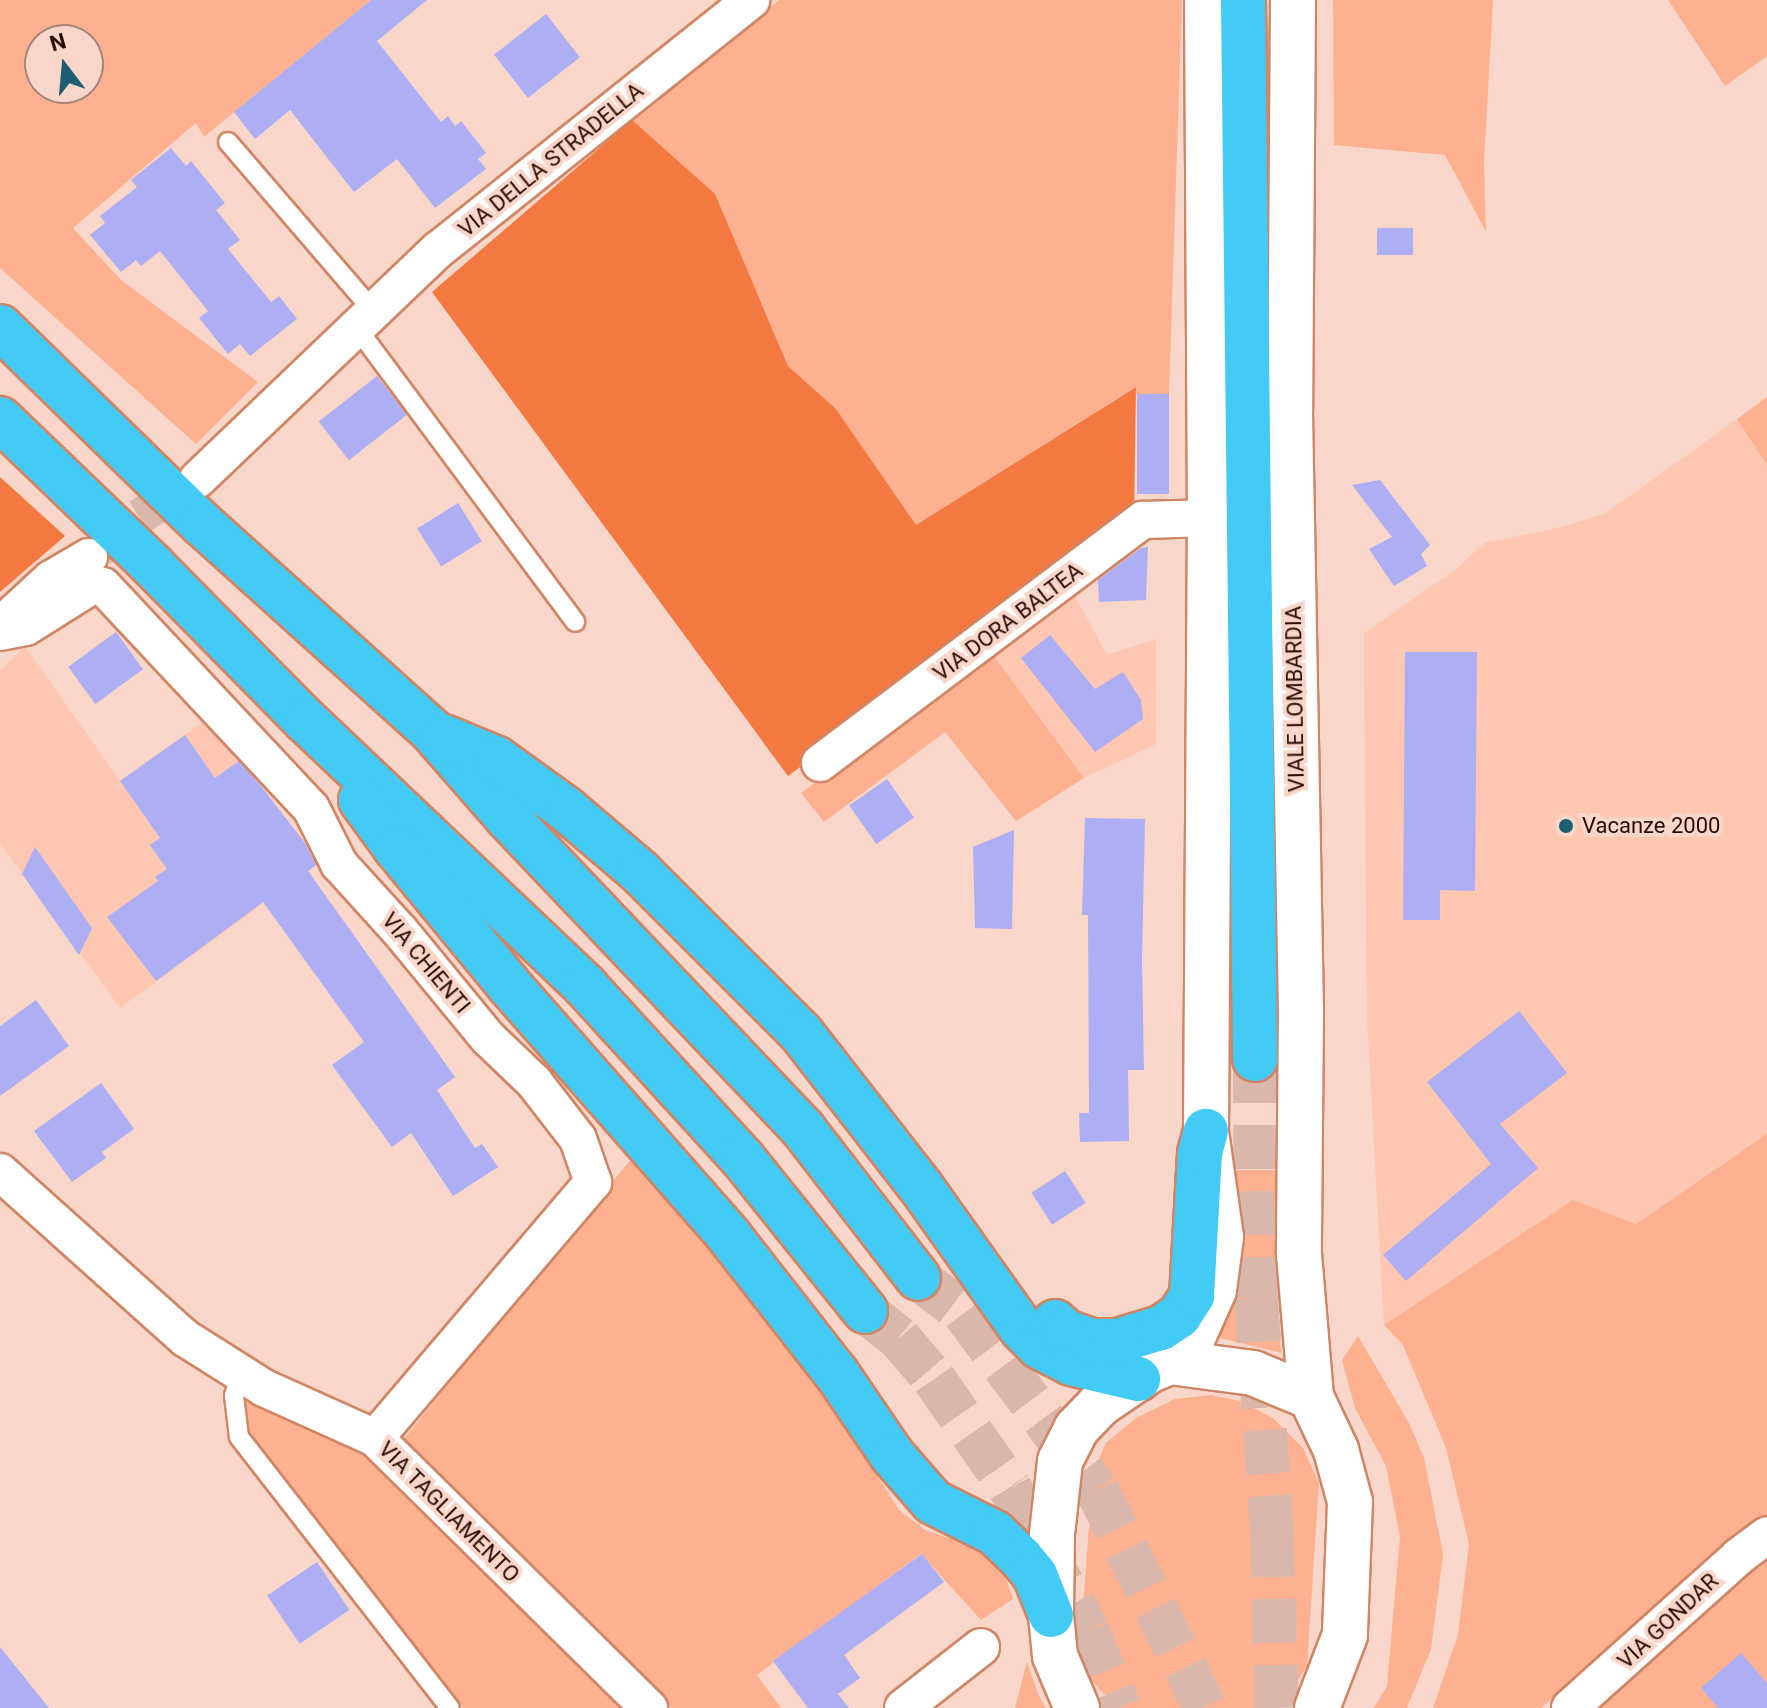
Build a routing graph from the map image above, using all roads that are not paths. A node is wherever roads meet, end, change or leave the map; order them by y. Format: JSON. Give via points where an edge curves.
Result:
{"nodes":[{"id":1,"x":751,"y":0,"type":"edge"},
{"id":2,"x":1207,"y":0,"type":"edge"},
{"id":3,"x":1243,"y":0,"type":"edge"},
{"id":4,"x":1293,"y":0,"type":"edge"},
{"id":5,"x":228,"y":142,"type":"dead end"},
{"id":6,"x":365,"y":320,"type":"junction"},
{"id":7,"x":0,"y":327,"type":"edge"},
{"id":8,"x":0,"y":419,"type":"edge"},
{"id":9,"x":198,"y":479,"type":"tunnel mouth"},
{"id":10,"x":1210,"y":518,"type":"junction"},
{"id":11,"x":89,"y":557,"type":"tunnel mouth"},
{"id":12,"x":575,"y":622,"type":"dead end"},
{"id":13,"x":0,"y":626,"type":"edge"},
{"id":14,"x":0,"y":632,"type":"edge"},
{"id":15,"x":305,"y":720,"type":"junction"},
{"id":16,"x":433,"y":732,"type":"junction"},
{"id":17,"x":820,"y":763,"type":"dead end"},
{"id":18,"x":801,"y":1033,"type":"junction"},
{"id":19,"x":1255,"y":1059,"type":"tunnel mouth"},
{"id":20,"x":1206,"y":1131,"type":"junction"},
{"id":21,"x":0,"y":1172,"type":"edge"},
{"id":22,"x":918,"y":1278,"type":"tunnel mouth"},
{"id":23,"x":865,"y":1311,"type":"tunnel mouth"},
{"id":24,"x":1154,"y":1370,"type":"junction"},
{"id":25,"x":241,"y":1374,"type":"junction"},
{"id":26,"x":1311,"y":1397,"type":"junction"},
{"id":27,"x":375,"y":1438,"type":"junction"},
{"id":28,"x":1767,"y":1535,"type":"edge"},
{"id":29,"x":1051,"y":1615,"type":"junction"},
{"id":30,"x":981,"y":1647,"type":"dead end"},
{"id":31,"x":450,"y":1708,"type":"edge"},
{"id":32,"x":649,"y":1708,"type":"edge"},
{"id":33,"x":903,"y":1708,"type":"edge"},
{"id":34,"x":1077,"y":1708,"type":"edge"},
{"id":35,"x":1317,"y":1708,"type":"edge"},
{"id":36,"x":1570,"y":1708,"type":"edge"}],
"edges":[{"from":1,"to":6,"type":"street","name":"VIA DELLA STRADELLA","via":[[438,250]]},
{"from":2,"to":10,"type":"main road"},
{"from":3,"to":19,"type":"highway"},
{"from":4,"to":26,"type":"main road","name":"VIALE LOMBARDIA","via":[[1290,412],[1301,1010],[1299,1254]]},
{"from":5,"to":6,"type":"lane"},
{"from":6,"to":9,"type":"street","name":"VIA DELLA STRADELLA"},
{"from":6,"to":12,"type":"lane"},
{"from":7,"to":16,"type":"highway","via":[[201,523]]},
{"from":8,"to":15,"type":"highway"},
{"from":10,"to":17,"type":"street","name":"VIA DORA BALTEA","via":[[1143,520]]},
{"from":10,"to":20,"type":"main road"},
{"from":11,"to":13,"type":"street","via":[[51,579]]},
{"from":14,"to":27,"type":"street","name":"VIA CHIENTI","via":[[26,627],[93,585],[103,586],[311,808],[339,864],[488,1038],[534,1082],[578,1139],[593,1182]]},
{"from":15,"to":23,"type":"highway","via":[[586,987],[743,1159]]},
{"from":15,"to":29,"type":"highway","via":[[396,848],[729,1236],[837,1374],[892,1455],[933,1502],[995,1533],[1020,1557],[1035,1575]]},
{"from":16,"to":18,"type":"highway","via":[[497,759],[566,809],[640,872]]},
{"from":16,"to":22,"type":"highway","via":[[803,1129]]},
{"from":18,"to":20,"type":"highway","via":[[923,1143],[1047,1315],[1066,1332],[1092,1341],[1117,1341],[1161,1328],[1179,1316],[1192,1296],[1200,1153]]},
{"from":18,"to":24,"type":"highway","via":[[1040,1347],[1071,1363]]},
{"from":20,"to":24,"type":"main road","via":[[1221,1237],[1214,1290],[1193,1337]]},
{"from":21,"to":25,"type":"street","name":"VIA TAGLIAMENTO","via":[[185,1338]]},
{"from":24,"to":26,"type":"main road","via":[[1253,1373]]},
{"from":24,"to":29,"type":"main road","via":[[1100,1404],[1076,1429],[1060,1461]]},
{"from":25,"to":27,"type":"street","name":"VIA TAGLIAMENTO"},
{"from":25,"to":31,"type":"lane","via":[[234,1396],[239,1437]]},
{"from":26,"to":35,"type":"main road","via":[[1336,1450],[1350,1502],[1345,1635]]},
{"from":27,"to":32,"type":"street","name":"VIA TAGLIAMENTO"},
{"from":28,"to":36,"type":"street","name":"VIA GONDAR"},
{"from":29,"to":34,"type":"main road","via":[[1055,1656]]},
{"from":30,"to":33,"type":"street"}]}
